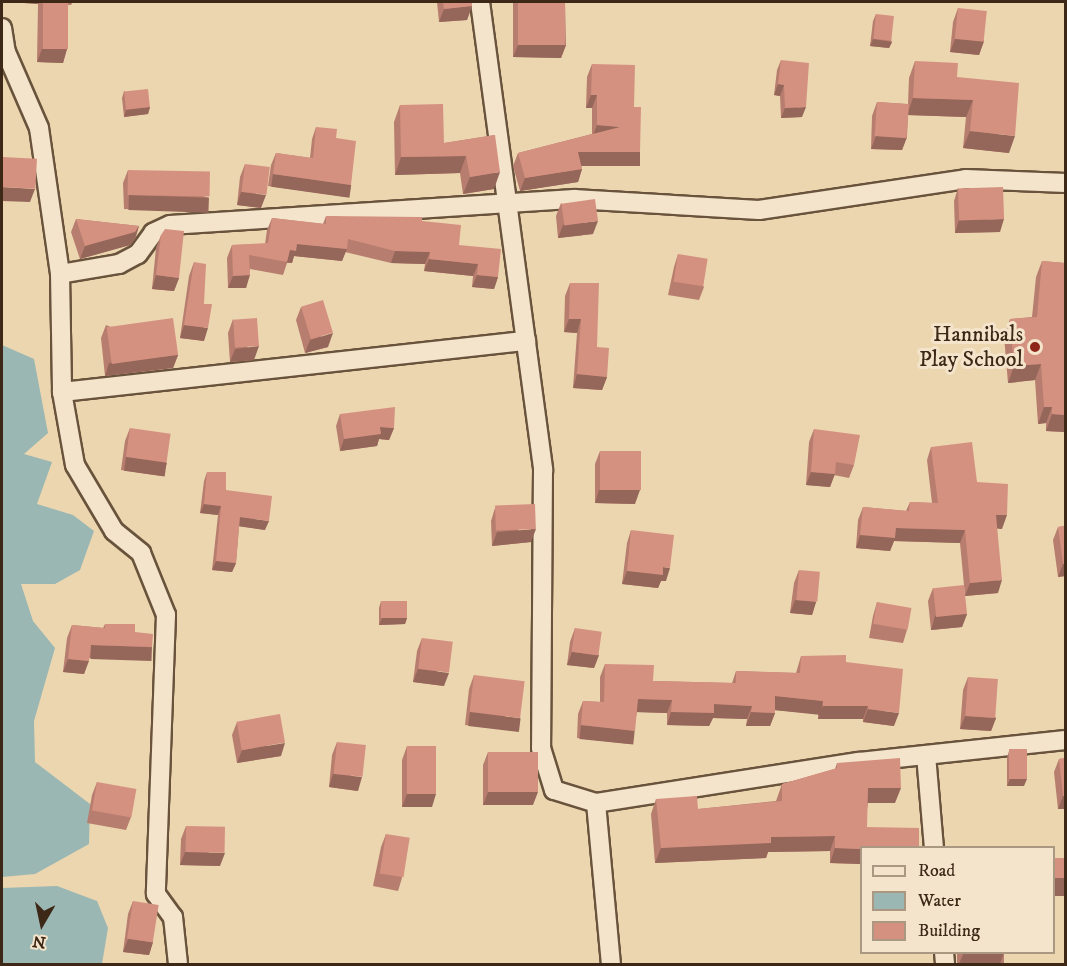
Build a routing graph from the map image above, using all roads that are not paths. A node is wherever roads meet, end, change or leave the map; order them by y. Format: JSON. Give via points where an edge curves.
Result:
{"nodes":[{"id":1,"x":480,"y":2,"type":"edge"},
{"id":2,"x":2,"y":28,"type":"edge"},
{"id":3,"x":1065,"y":183,"type":"edge"},
{"id":4,"x":508,"y":206,"type":"junction"},
{"id":5,"x":60,"y":274,"type":"junction"},
{"id":6,"x":526,"y":341,"type":"junction"},
{"id":7,"x":62,"y":392,"type":"junction"},
{"id":8,"x":1065,"y":740,"type":"edge"},
{"id":9,"x":926,"y":755,"type":"junction"},
{"id":10,"x":596,"y":803,"type":"junction"},
{"id":11,"x":934,"y":846,"type":"edge"},
{"id":12,"x":178,"y":964,"type":"edge"},
{"id":13,"x":611,"y":964,"type":"edge"}],
"edges":[{"from":1,"to":4,"type":"street"},
{"from":2,"to":5,"type":"street","via":[[6,52],[39,128]]},
{"from":3,"to":4,"type":"street","via":[[966,179],[759,210],[573,199]]},
{"from":4,"to":5,"type":"street","via":[[170,225],[153,233],[138,254],[118,264]]},
{"from":4,"to":6,"type":"street"},
{"from":5,"to":7,"type":"street"},
{"from":6,"to":7,"type":"street"},
{"from":6,"to":10,"type":"street","via":[[543,470],[541,748],[554,790]]},
{"from":7,"to":12,"type":"street","via":[[75,465],[114,531],[141,553],[166,615],[156,894],[173,917]]},
{"from":8,"to":9,"type":"street"},
{"from":9,"to":10,"type":"street"},
{"from":9,"to":11,"type":"street"},
{"from":10,"to":13,"type":"street"}]}
